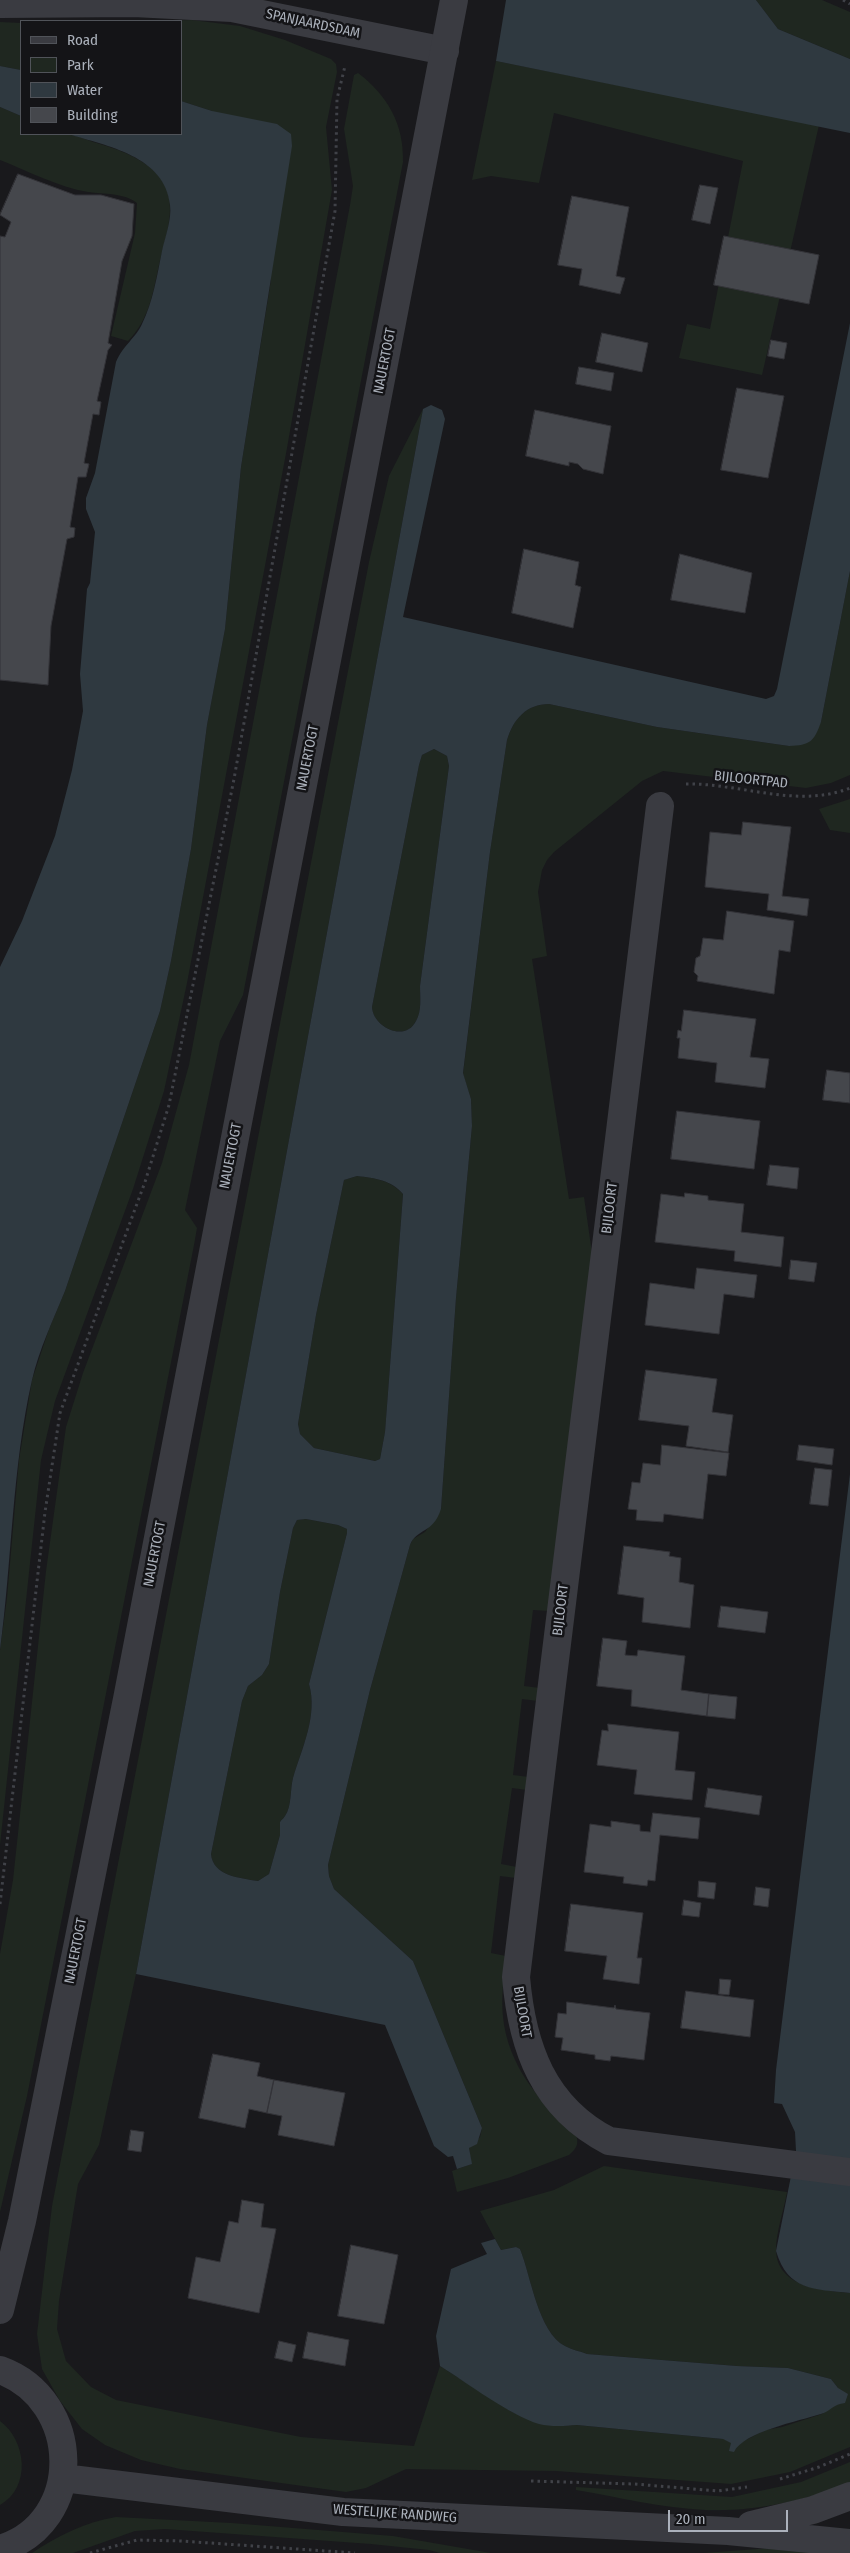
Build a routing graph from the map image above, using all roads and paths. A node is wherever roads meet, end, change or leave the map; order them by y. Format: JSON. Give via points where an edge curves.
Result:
{"nodes":[{"id":1,"x":454,"y":0,"type":"edge"},
{"id":2,"x":843,"y":0,"type":"edge"},
{"id":3,"x":0,"y":4,"type":"edge"},
{"id":4,"x":850,"y":4,"type":"edge"},
{"id":5,"x":445,"y":51,"type":"junction"},
{"id":6,"x":337,"y":99,"type":"dead end"},
{"id":7,"x":850,"y":788,"type":"edge"},
{"id":8,"x":660,"y":806,"type":"joint"},
{"id":9,"x":0,"y":1904,"type":"edge"},
{"id":10,"x":850,"y":2172,"type":"edge"},
{"id":11,"x":0,"y":2310,"type":"edge"},
{"id":12,"x":0,"y":2370,"type":"edge"},
{"id":13,"x":850,"y":2454,"type":"edge"},
{"id":14,"x":63,"y":2478,"type":"junction"},
{"id":15,"x":531,"y":2481,"type":"dead end"},
{"id":16,"x":776,"y":2481,"type":"dead end"},
{"id":17,"x":750,"y":2487,"type":"dead end"},
{"id":18,"x":850,"y":2496,"type":"edge"},
{"id":19,"x":728,"y":2531,"type":"junction"},
{"id":20,"x":850,"y":2543,"type":"edge"},
{"id":21,"x":0,"y":2549,"type":"edge"},
{"id":22,"x":90,"y":2553,"type":"edge"},
{"id":23,"x":355,"y":2553,"type":"edge"}],
"edges":[{"from":1,"to":5,"type":"street","name":"NAUERTOGT"},
{"from":2,"to":4,"type":"path"},
{"from":3,"to":5,"type":"street","name":"SPANJAARDSDAM","via":[[144,3],[232,8]]},
{"from":5,"to":11,"type":"street","name":"NAUERTOGT","via":[[127,1699],[22,2221]]},
{"from":6,"to":9,"type":"path","via":[[335,211],[234,779],[169,1105],[145,1182],[60,1413],[45,1512]]},
{"from":7,"to":8,"type":"path","name":"BIJLOORTPAD","via":[[828,795],[804,797],[676,784],[665,792]]},
{"from":8,"to":10,"type":"street","name":"BIJLOORT","via":[[516,1977],[523,2029],[537,2071],[582,2124],[609,2141]]},
{"from":12,"to":14,"type":"street","via":[[15,2376],[39,2394],[56,2419],[64,2448]]},
{"from":13,"to":16,"type":"path"},
{"from":14,"to":19,"type":"street","name":"WESTELIJKE RANDWEG","via":[[343,2512]]},
{"from":14,"to":21,"type":"street","via":[[53,2506],[35,2529]]},
{"from":15,"to":17,"type":"path","via":[[634,2484],[718,2491]]},
{"from":18,"to":19,"type":"street","name":"WESTELIJKE RANDWEG","via":[[814,2510]]},
{"from":19,"to":20,"type":"street","name":"WESTELIJKE RANDWEG"},
{"from":22,"to":23,"type":"path","via":[[137,2540]]}]}
